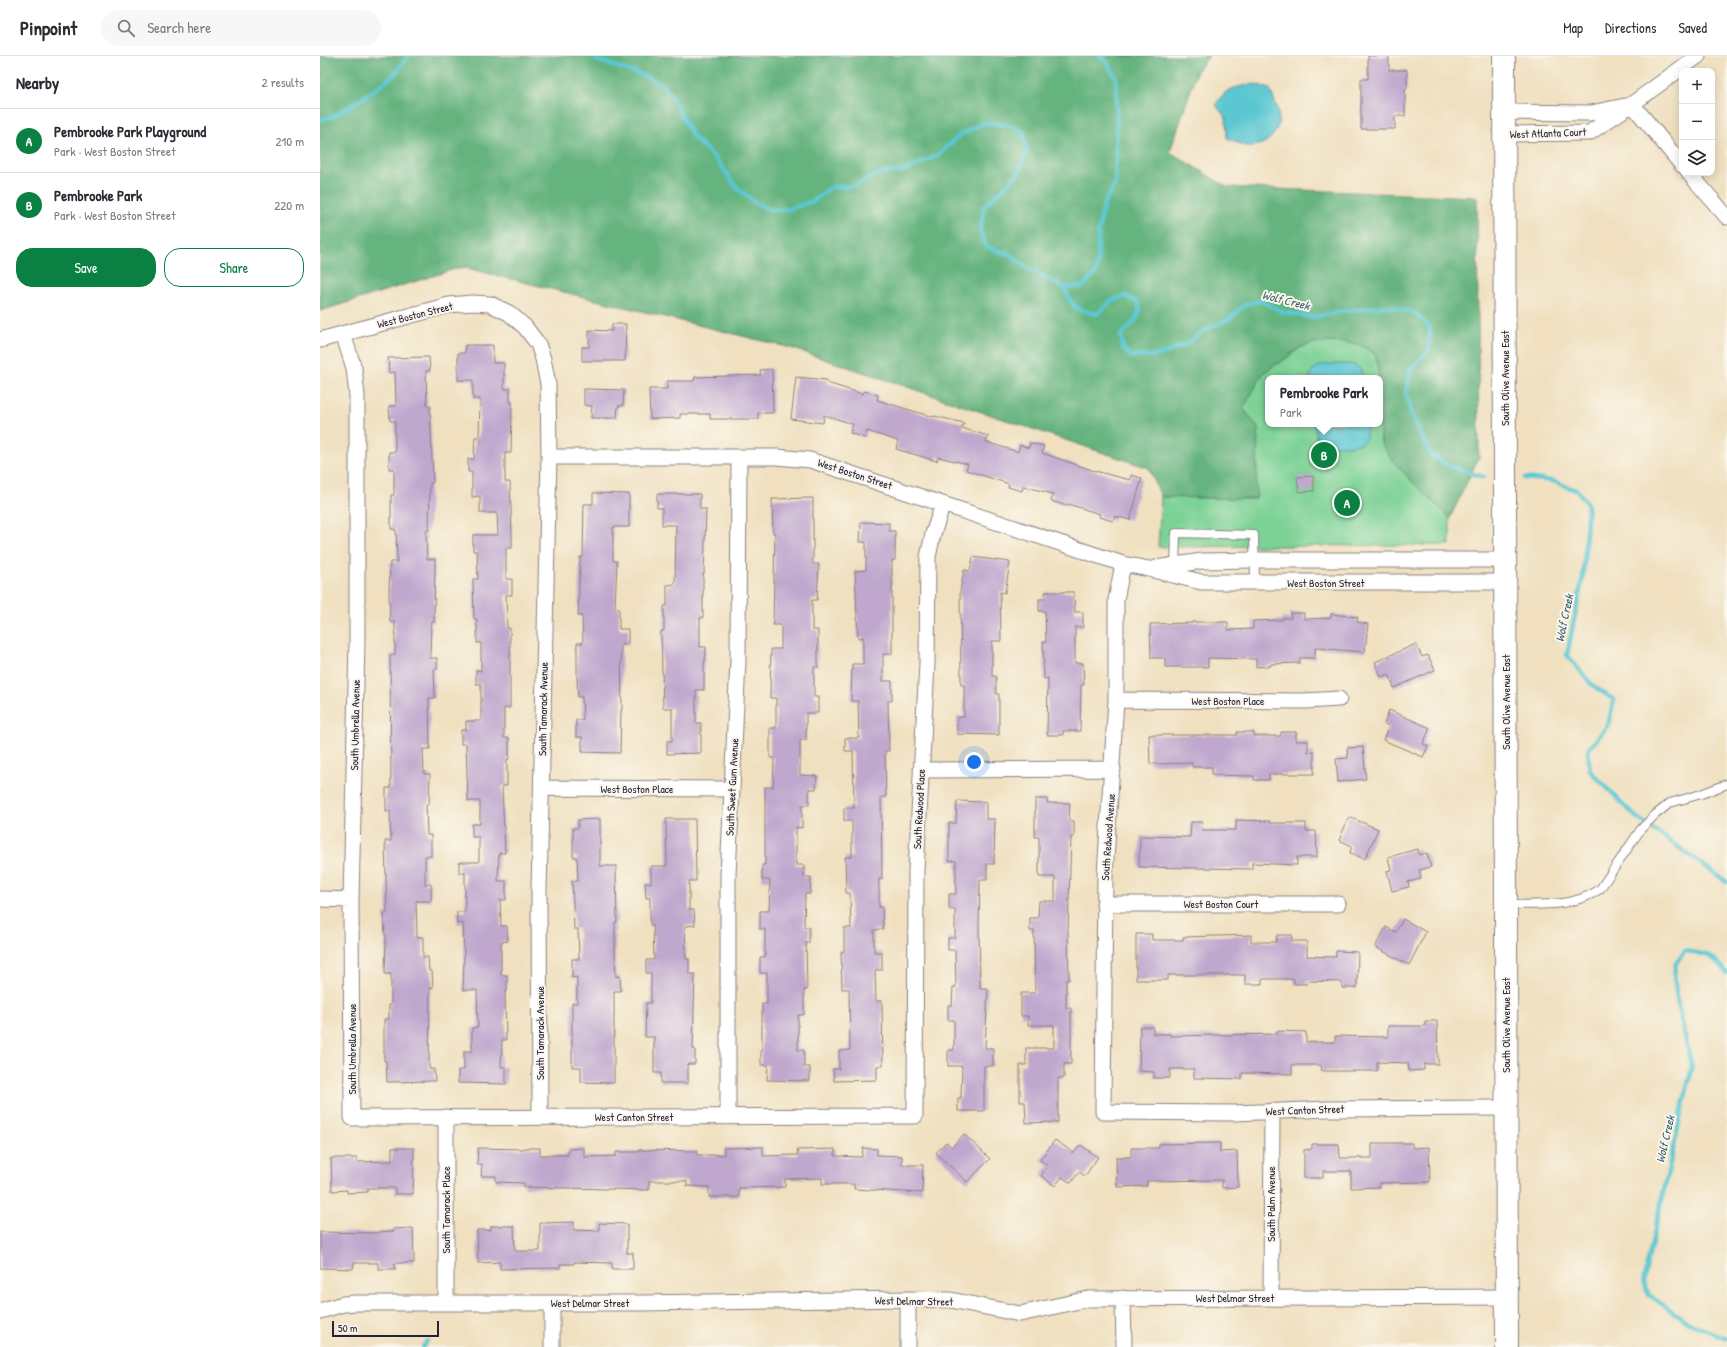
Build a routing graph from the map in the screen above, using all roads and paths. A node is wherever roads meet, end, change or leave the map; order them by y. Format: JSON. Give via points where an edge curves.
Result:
{"nodes":[{"id":1,"x":1504,"y":56,"type":"edge"},
{"id":2,"x":1698,"y":56,"type":"edge"},
{"id":3,"x":1632,"y":104,"type":"junction"},
{"id":4,"x":1504,"y":112,"type":"junction"},
{"id":5,"x":1504,"y":134,"type":"junction"},
{"id":6,"x":1679,"y":161,"type":"edge"},
{"id":7,"x":1692,"y":176,"type":"edge"},
{"id":8,"x":1727,"y":217,"type":"edge"},
{"id":9,"x":509,"y":313,"type":"joint"},
{"id":10,"x":343,"y":334,"type":"junction"},
{"id":11,"x":320,"y":340,"type":"edge"},
{"id":12,"x":549,"y":457,"type":"junction"},
{"id":13,"x":739,"y":457,"type":"junction"},
{"id":14,"x":942,"y":504,"type":"junction"},
{"id":15,"x":1255,"y":560,"type":"junction"},
{"id":16,"x":1505,"y":560,"type":"junction"},
{"id":17,"x":1123,"y":564,"type":"junction"},
{"id":18,"x":1175,"y":570,"type":"junction"},
{"id":19,"x":1505,"y":582,"type":"junction"},
{"id":20,"x":1255,"y":583,"type":"junction"},
{"id":21,"x":1116,"y":700,"type":"junction"},
{"id":22,"x":1339,"y":700,"type":"dead end"},
{"id":23,"x":1112,"y":769,"type":"junction"},
{"id":24,"x":921,"y":770,"type":"junction"},
{"id":25,"x":1727,"y":784,"type":"edge"},
{"id":26,"x":542,"y":788,"type":"junction"},
{"id":27,"x":731,"y":789,"type":"junction"},
{"id":28,"x":320,"y":899,"type":"edge"},
{"id":29,"x":351,"y":900,"type":"junction"},
{"id":30,"x":1104,"y":904,"type":"junction"},
{"id":31,"x":1338,"y":904,"type":"dead end"},
{"id":32,"x":1506,"y":905,"type":"junction"},
{"id":33,"x":1506,"y":1108,"type":"junction"},
{"id":34,"x":1272,"y":1111,"type":"junction"},
{"id":35,"x":1103,"y":1112,"type":"joint"},
{"id":36,"x":916,"y":1116,"type":"joint"},
{"id":37,"x":446,"y":1117,"type":"junction"},
{"id":38,"x":540,"y":1117,"type":"junction"},
{"id":39,"x":728,"y":1117,"type":"junction"},
{"id":40,"x":352,"y":1118,"type":"joint"},
{"id":41,"x":1507,"y":1297,"type":"junction"},
{"id":42,"x":1123,"y":1298,"type":"junction"},
{"id":43,"x":1271,"y":1298,"type":"junction"},
{"id":44,"x":908,"y":1299,"type":"junction"},
{"id":45,"x":446,"y":1303,"type":"junction"},
{"id":46,"x":552,"y":1304,"type":"junction"},
{"id":47,"x":320,"y":1311,"type":"edge"},
{"id":48,"x":552,"y":1347,"type":"edge"},
{"id":49,"x":908,"y":1347,"type":"edge"},
{"id":50,"x":1124,"y":1347,"type":"edge"},
{"id":51,"x":1507,"y":1347,"type":"edge"}],
"edges":[{"from":1,"to":4,"type":"street","name":"South Olive Avenue East"},
{"from":2,"to":3,"type":"street"},
{"from":3,"to":4,"type":"street","name":"West Atlanta Court","via":[[1591,113]]},
{"from":3,"to":5,"type":"street","name":"West Atlanta Court","via":[[1589,133]]},
{"from":3,"to":6,"type":"street"},
{"from":4,"to":5,"type":"street","name":"South Olive Avenue East"},
{"from":5,"to":16,"type":"street","name":"South Olive Avenue East"},
{"from":7,"to":8,"type":"street"},
{"from":9,"to":10,"type":"street","name":"West Boston Street","via":[[490,304],[449,305]]},
{"from":9,"to":12,"type":"street","name":"South Tamarack Avenue","via":[[526,327],[538,344],[545,365],[548,384]]},
{"from":10,"to":11,"type":"street","name":"West Boston Street"},
{"from":10,"to":29,"type":"street","name":"South Umbrella Avenue","via":[[354,368],[357,396],[357,642]]},
{"from":12,"to":13,"type":"street","name":"West Boston Street"},
{"from":12,"to":26,"type":"street","name":"South Tamarack Avenue"},
{"from":13,"to":14,"type":"street","name":"West Boston Street","via":[[810,460]]},
{"from":13,"to":27,"type":"street","name":"South Sweet Gum Avenue","via":[[738,661]]},
{"from":14,"to":17,"type":"street","name":"West Boston Street"},
{"from":14,"to":24,"type":"street","name":"South Redwood Place","via":[[928,558],[927,664]]},
{"from":15,"to":16,"type":"street","name":"West Boston Street"},
{"from":15,"to":18,"type":"street","name":"West Boston Street","via":[[1202,561]]},
{"from":15,"to":18,"type":"lane","via":[[1254,535],[1176,532]]},
{"from":15,"to":20,"type":"lane"},
{"from":16,"to":19,"type":"street","name":"South Olive Avenue East"},
{"from":17,"to":18,"type":"street","name":"West Boston Street"},
{"from":17,"to":21,"type":"street","name":"South Redwood Avenue","via":[[1116,600]]},
{"from":18,"to":20,"type":"street","name":"West Boston Street","via":[[1201,582]]},
{"from":19,"to":20,"type":"street","name":"West Boston Street"},
{"from":19,"to":32,"type":"street","name":"South Olive Avenue East"},
{"from":21,"to":22,"type":"street","name":"West Boston Place"},
{"from":21,"to":23,"type":"street","name":"South Redwood Avenue"},
{"from":23,"to":24,"type":"street"},
{"from":23,"to":30,"type":"street","name":"South Redwood Avenue"},
{"from":24,"to":36,"type":"street","name":"South Redwood Place","via":[[916,871]]},
{"from":25,"to":32,"type":"lane","via":[[1670,803],[1655,815],[1641,829],[1602,886],[1593,894],[1573,901]]},
{"from":26,"to":27,"type":"street","name":"West Boston Place"},
{"from":26,"to":38,"type":"street","name":"South Tamarack Avenue","via":[[539,891]]},
{"from":27,"to":39,"type":"street","name":"South Sweet Gum Avenue","via":[[727,921]]},
{"from":28,"to":29,"type":"street"},
{"from":29,"to":40,"type":"street","name":"South Umbrella Avenue"},
{"from":30,"to":31,"type":"street","name":"West Boston Court"},
{"from":30,"to":35,"type":"street","name":"South Redwood Avenue"},
{"from":32,"to":33,"type":"street","name":"South Olive Avenue East"},
{"from":33,"to":34,"type":"street","name":"West Canton Street"},
{"from":33,"to":41,"type":"street","name":"South Olive Avenue East"},
{"from":34,"to":35,"type":"street","name":"West Canton Street"},
{"from":34,"to":43,"type":"street","name":"South Palm Avenue"},
{"from":36,"to":39,"type":"street","name":"West Canton Street"},
{"from":37,"to":38,"type":"street","name":"West Canton Street"},
{"from":37,"to":40,"type":"street","name":"West Canton Street"},
{"from":37,"to":45,"type":"street","name":"South Tamarack Place"},
{"from":38,"to":39,"type":"street","name":"West Canton Street"},
{"from":41,"to":43,"type":"street","name":"West Delmar Street"},
{"from":41,"to":51,"type":"street","name":"South Olive Avenue East"},
{"from":42,"to":43,"type":"street","name":"West Delmar Street"},
{"from":42,"to":44,"type":"street","name":"West Delmar Street","via":[[1088,1299],[1020,1314],[951,1300]]},
{"from":42,"to":50,"type":"street"},
{"from":44,"to":46,"type":"street","name":"West Delmar Street"},
{"from":44,"to":49,"type":"street"},
{"from":45,"to":46,"type":"street","name":"West Delmar Street"},
{"from":45,"to":47,"type":"street","name":"West Delmar Street","via":[[343,1304]]},
{"from":46,"to":48,"type":"street"}]}
